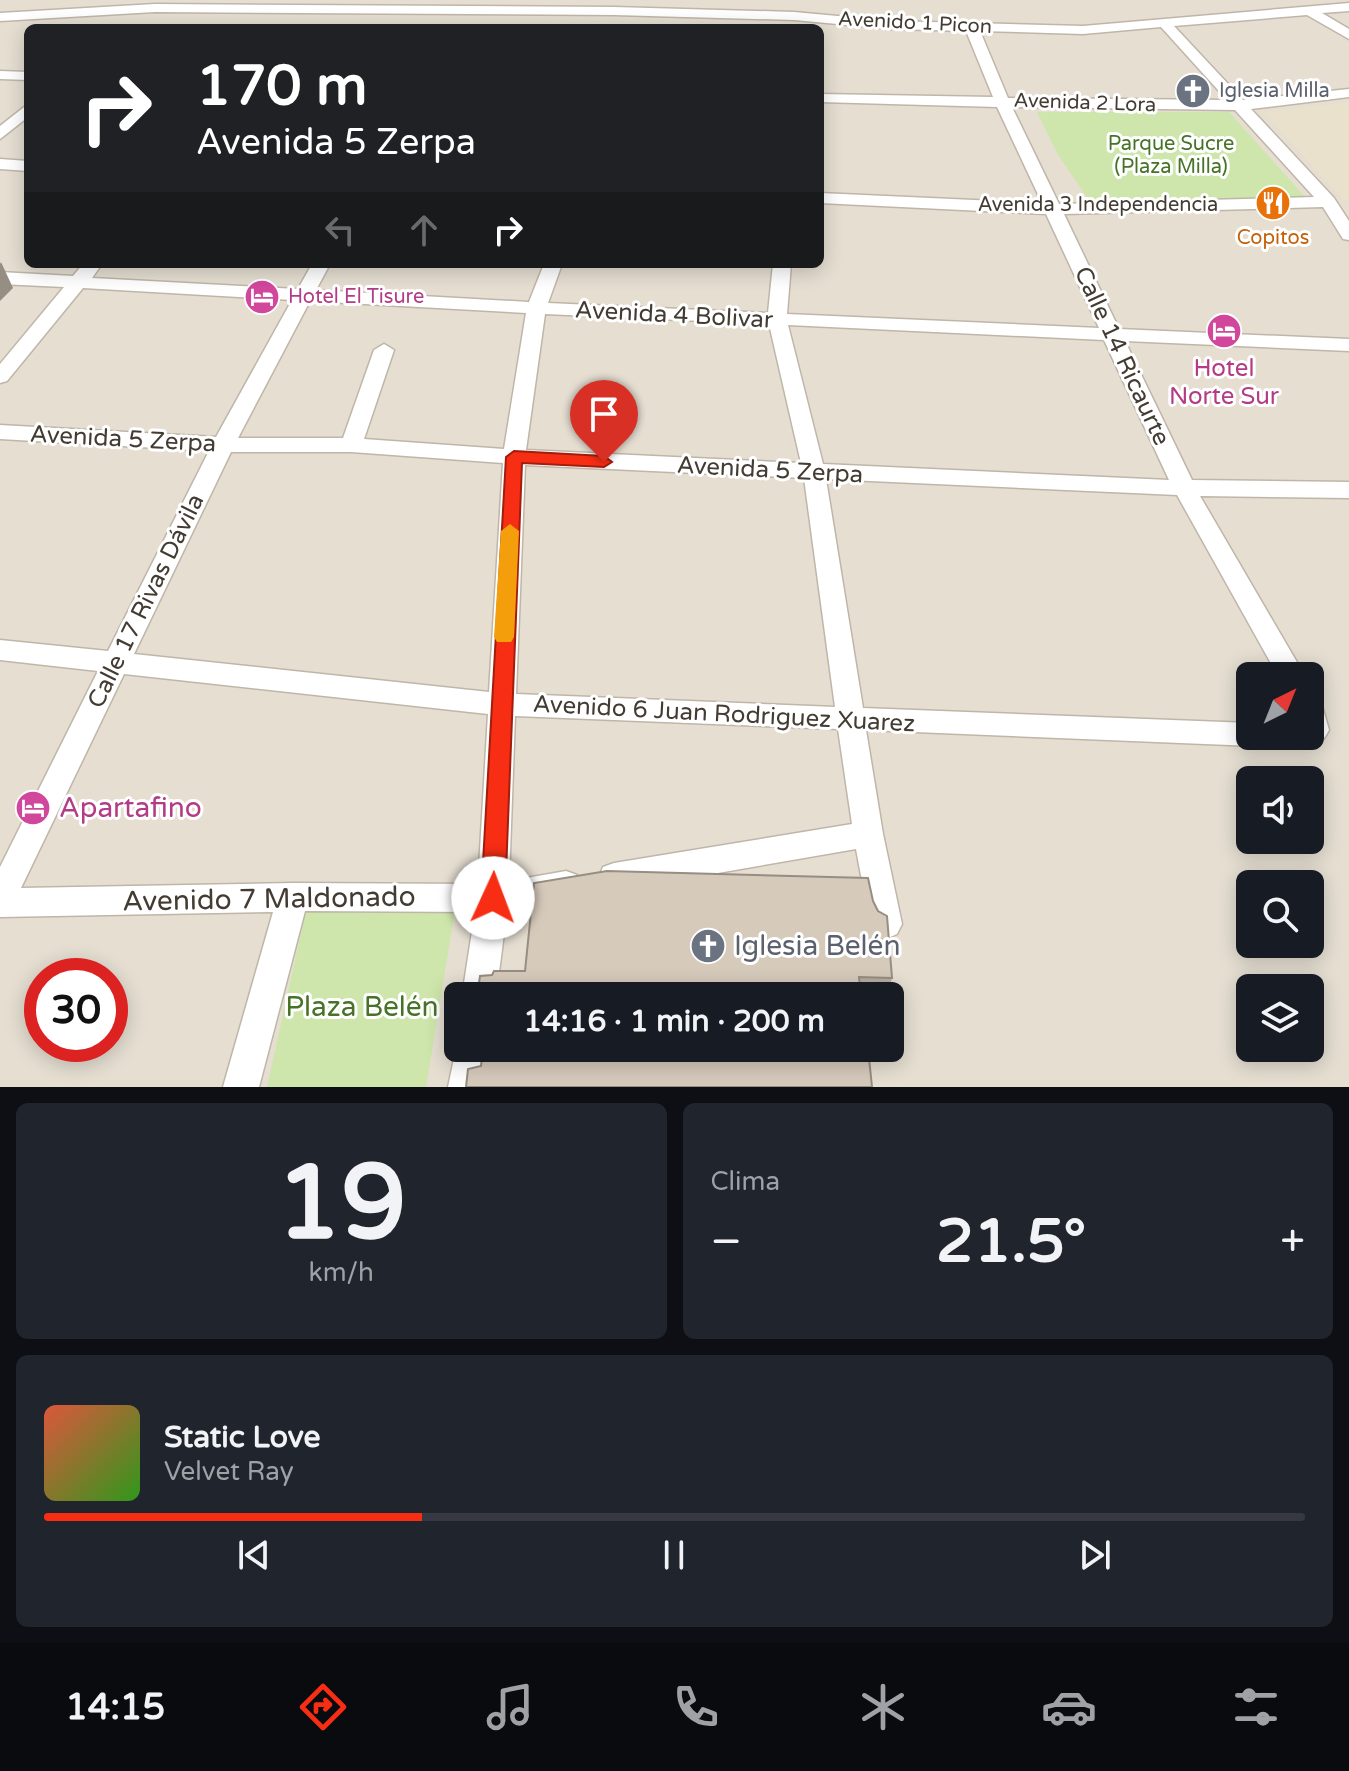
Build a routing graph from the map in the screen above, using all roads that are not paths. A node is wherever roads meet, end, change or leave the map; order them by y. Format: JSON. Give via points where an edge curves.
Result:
{"nodes":[{"id":1,"x":1349,"y":7,"type":"edge"},
{"id":2,"x":291,"y":8,"type":"junction"},
{"id":3,"x":135,"y":9,"type":"junction"},
{"id":4,"x":452,"y":9,"type":"junction"},
{"id":5,"x":614,"y":11,"type":"junction"},
{"id":6,"x":1312,"y":13,"type":"junction"},
{"id":7,"x":0,"y":17,"type":"edge"},
{"id":8,"x":767,"y":22,"type":"edge"},
{"id":9,"x":118,"y":24,"type":"edge"},
{"id":10,"x":279,"y":24,"type":"edge"},
{"id":11,"x":445,"y":24,"type":"edge"},
{"id":12,"x":612,"y":24,"type":"edge"},
{"id":13,"x":1166,"y":25,"type":"junction"},
{"id":14,"x":971,"y":26,"type":"junction"},
{"id":15,"x":1349,"y":35,"type":"edge"},
{"id":16,"x":0,"y":75,"type":"edge"},
{"id":17,"x":24,"y":76,"type":"edge"},
{"id":18,"x":1349,"y":93,"type":"edge"},
{"id":19,"x":824,"y":98,"type":"edge"},
{"id":20,"x":1002,"y":101,"type":"junction"},
{"id":21,"x":1197,"y":105,"type":"junction"},
{"id":22,"x":1242,"y":105,"type":"junction"},
{"id":23,"x":24,"y":113,"type":"edge"},
{"id":24,"x":1258,"y":123,"type":"junction"},
{"id":25,"x":0,"y":134,"type":"edge"},
{"id":26,"x":0,"y":164,"type":"edge"},
{"id":27,"x":24,"y":166,"type":"edge"},
{"id":28,"x":1303,"y":174,"type":"junction"},
{"id":29,"x":824,"y":198,"type":"edge"},
{"id":30,"x":1328,"y":202,"type":"junction"},
{"id":31,"x":1298,"y":203,"type":"junction"},
{"id":32,"x":1053,"y":209,"type":"junction"},
{"id":33,"x":1349,"y":235,"type":"edge"},
{"id":34,"x":90,"y":268,"type":"edge"},
{"id":35,"x":319,"y":268,"type":"edge"},
{"id":36,"x":551,"y":268,"type":"edge"},
{"id":37,"x":782,"y":268,"type":"edge"},
{"id":38,"x":0,"y":278,"type":"edge"},
{"id":39,"x":78,"y":283,"type":"junction"},
{"id":40,"x":302,"y":296,"type":"junction"},
{"id":41,"x":536,"y":308,"type":"junction"},
{"id":42,"x":777,"y":319,"type":"junction"},
{"id":43,"x":1114,"y":336,"type":"junction"},
{"id":44,"x":1349,"y":345,"type":"edge"},
{"id":45,"x":384,"y":350,"type":"dead end"},
{"id":46,"x":0,"y":377,"type":"edge"},
{"id":47,"x":0,"y":432,"type":"edge"},
{"id":48,"x":223,"y":445,"type":"junction"},
{"id":49,"x":351,"y":445,"type":"junction"},
{"id":50,"x":514,"y":457,"type":"junction"},
{"id":51,"x":814,"y":472,"type":"junction"},
{"id":52,"x":1184,"y":488,"type":"junction"},
{"id":53,"x":1349,"y":490,"type":"edge"},
{"id":54,"x":0,"y":650,"type":"edge"},
{"id":55,"x":116,"y":662,"type":"junction"},
{"id":56,"x":1284,"y":662,"type":"edge"},
{"id":57,"x":500,"y":704,"type":"junction"},
{"id":58,"x":850,"y":720,"type":"junction"},
{"id":59,"x":1236,"y":736,"type":"edge"},
{"id":60,"x":868,"y":834,"type":"junction"},
{"id":61,"x":293,"y":897,"type":"junction"},
{"id":62,"x":493,"y":898,"type":"junction"},
{"id":63,"x":0,"y":901,"type":"edge"},
{"id":64,"x":886,"y":924,"type":"edge"},
{"id":65,"x":481,"y":982,"type":"edge"},
{"id":66,"x":470,"y":1062,"type":"edge"},
{"id":67,"x":241,"y":1087,"type":"edge"},
{"id":68,"x":466,"y":1087,"type":"edge"}],
"edges":[{"from":1,"to":6,"type":"street","name":"Avenido 1 Picon"},
{"from":2,"to":3,"type":"street","name":"Avenido 1 Picon"},
{"from":2,"to":4,"type":"street","name":"Avenido 1 Picon"},
{"from":2,"to":10,"type":"street"},
{"from":3,"to":7,"type":"street","name":"Avenido 1 Picon"},
{"from":3,"to":9,"type":"street"},
{"from":4,"to":5,"type":"street","name":"Avenido 1 Picon"},
{"from":4,"to":11,"type":"street"},
{"from":5,"to":8,"type":"street","name":"Avenido 1 Picon"},
{"from":5,"to":12,"type":"street"},
{"from":6,"to":13,"type":"street","name":"Avenido 1 Picon"},
{"from":6,"to":15,"type":"street"},
{"from":8,"to":14,"type":"street","name":"Avenido 1 Picon"},
{"from":13,"to":14,"type":"street","name":"Avenido 1 Picon","via":[[1083,30]]},
{"from":13,"to":22,"type":"street"},
{"from":14,"to":20,"type":"street","name":"Calle 14 Ricaurte"},
{"from":16,"to":17,"type":"street"},
{"from":18,"to":22,"type":"street","name":"Avenida 2 Lora"},
{"from":19,"to":20,"type":"street","name":"Avenida 2 Lora"},
{"from":20,"to":21,"type":"street","name":"Avenida 2 Lora"},
{"from":20,"to":32,"type":"street","name":"Calle 14 Ricaurte"},
{"from":21,"to":22,"type":"street","name":"Avenida 2 Lora"},
{"from":21,"to":24,"type":"street"},
{"from":22,"to":24,"type":"street"},
{"from":23,"to":25,"type":"street"},
{"from":24,"to":28,"type":"street"},
{"from":26,"to":27,"type":"street"},
{"from":28,"to":30,"type":"street"},
{"from":28,"to":31,"type":"street","via":[[1307,189]]},
{"from":29,"to":32,"type":"street","name":"Avenida 3 Independencia"},
{"from":30,"to":31,"type":"street","name":"Avenida 3 Independencia"},
{"from":30,"to":33,"type":"street"},
{"from":31,"to":32,"type":"street","name":"Avenida 3 Independencia"},
{"from":32,"to":43,"type":"street","name":"Calle 14 Ricaurte"},
{"from":34,"to":39,"type":"street"},
{"from":35,"to":40,"type":"street","name":"Calle 17 Rivas Dávila"},
{"from":36,"to":41,"type":"street"},
{"from":37,"to":42,"type":"street"},
{"from":38,"to":39,"type":"street","name":"Avenida 4 Bolivar"},
{"from":39,"to":40,"type":"street","name":"Avenida 4 Bolivar"},
{"from":39,"to":46,"type":"street"},
{"from":40,"to":41,"type":"street","name":"Avenida 4 Bolivar"},
{"from":40,"to":48,"type":"street","name":"Calle 17 Rivas Dávila"},
{"from":41,"to":42,"type":"street","name":"Avenida 4 Bolivar"},
{"from":41,"to":50,"type":"street"},
{"from":42,"to":43,"type":"street","name":"Avenida 4 Bolivar"},
{"from":42,"to":51,"type":"street"},
{"from":43,"to":44,"type":"street","name":"Avenida 4 Bolivar"},
{"from":43,"to":52,"type":"street","name":"Calle 14 Ricaurte"},
{"from":45,"to":49,"type":"street"},
{"from":47,"to":48,"type":"street","name":"Avenida 5 Zerpa"},
{"from":48,"to":49,"type":"street","name":"Avenida 5 Zerpa"},
{"from":48,"to":55,"type":"street","name":"Calle 17 Rivas Dávila"},
{"from":49,"to":50,"type":"street","name":"Avenida 5 Zerpa"},
{"from":50,"to":51,"type":"street","name":"Avenida 5 Zerpa"},
{"from":50,"to":57,"type":"street"},
{"from":51,"to":52,"type":"street","name":"Avenida 5 Zerpa"},
{"from":51,"to":58,"type":"street"},
{"from":52,"to":53,"type":"street","name":"Avenida 5 Zerpa"},
{"from":52,"to":56,"type":"street","name":"Calle 14 Ricaurte"},
{"from":54,"to":55,"type":"street","name":"Avenido 6 Juan Rodriguez Xuarez"},
{"from":55,"to":57,"type":"street","name":"Avenido 6 Juan Rodriguez Xuarez"},
{"from":55,"to":63,"type":"street","name":"Calle 17 Rivas Dávila"},
{"from":57,"to":58,"type":"street","name":"Avenido 6 Juan Rodriguez Xuarez"},
{"from":57,"to":62,"type":"street"},
{"from":58,"to":59,"type":"street","name":"Avenido 6 Juan Rodriguez Xuarez"},
{"from":58,"to":60,"type":"street"},
{"from":60,"to":62,"type":"street","name":"Avenido 7 Maldonado"},
{"from":60,"to":64,"type":"street"},
{"from":61,"to":62,"type":"street","name":"Avenido 7 Maldonado"},
{"from":61,"to":63,"type":"street","name":"Avenido 7 Maldonado"},
{"from":61,"to":67,"type":"street"},
{"from":62,"to":65,"type":"street"},
{"from":66,"to":68,"type":"street"}]}
